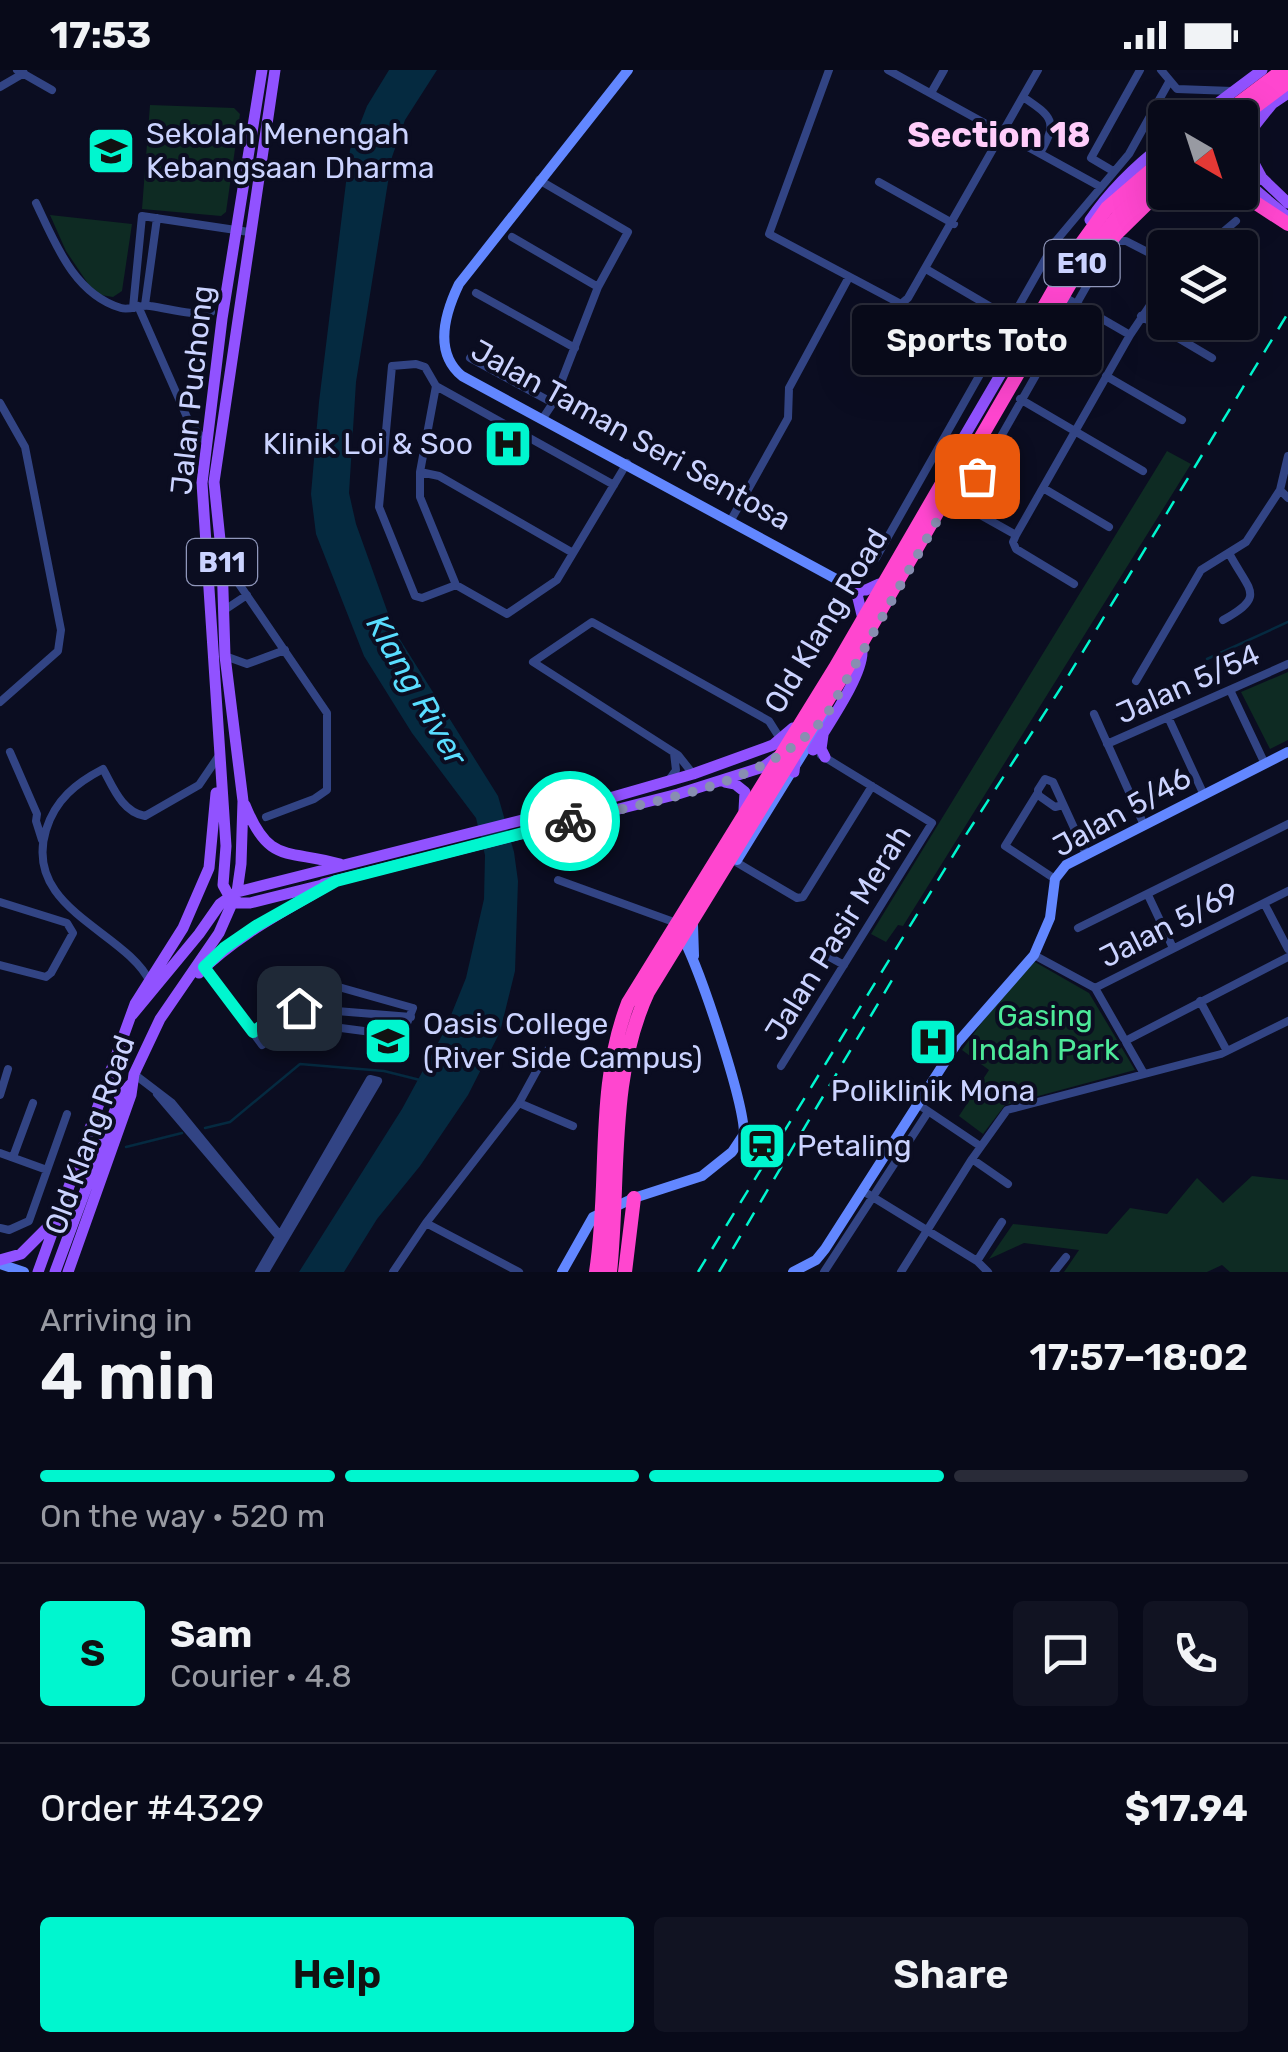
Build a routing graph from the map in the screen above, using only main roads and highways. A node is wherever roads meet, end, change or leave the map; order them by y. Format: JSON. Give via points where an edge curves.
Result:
{"nodes":[{"id":1,"x":262,"y":70,"type":"edge"},
{"id":2,"x":274,"y":70,"type":"edge"},
{"id":3,"x":1262,"y":70,"type":"edge"},
{"id":4,"x":1283,"y":70,"type":"edge"},
{"id":5,"x":1247,"y":81,"type":"junction"},
{"id":6,"x":1288,"y":82,"type":"edge"},
{"id":7,"x":1288,"y":94,"type":"edge"},
{"id":8,"x":1226,"y":100,"type":"edge"},
{"id":9,"x":1235,"y":100,"type":"edge"},
{"id":10,"x":1272,"y":104,"type":"junction"},
{"id":11,"x":1258,"y":106,"type":"edge"},
{"id":12,"x":1258,"y":111,"type":"edge"},
{"id":13,"x":1148,"y":156,"type":"edge"},
{"id":14,"x":1148,"y":169,"type":"edge"},
{"id":15,"x":1148,"y":171,"type":"edge"},
{"id":16,"x":1258,"y":175,"type":"edge"},
{"id":17,"x":1263,"y":180,"type":"junction"},
{"id":18,"x":1148,"y":190,"type":"edge"},
{"id":19,"x":1148,"y":195,"type":"edge"},
{"id":20,"x":1258,"y":198,"type":"edge"},
{"id":21,"x":1288,"y":203,"type":"edge"},
{"id":22,"x":1288,"y":220,"type":"edge"},
{"id":23,"x":1086,"y":227,"type":"junction"},
{"id":24,"x":237,"y":230,"type":"junction"},
{"id":25,"x":1038,"y":309,"type":"junction"},
{"id":26,"x":1016,"y":348,"type":"junction"},
{"id":27,"x":878,"y":584,"type":"junction"},
{"id":28,"x":862,"y":615,"type":"junction"},
{"id":29,"x":862,"y":651,"type":"junction"},
{"id":30,"x":824,"y":731,"type":"junction"},
{"id":31,"x":784,"y":745,"type":"junction"},
{"id":32,"x":825,"y":758,"type":"road end"},
{"id":33,"x":220,"y":771,"type":"junction"},
{"id":34,"x":794,"y":772,"type":"road end"},
{"id":35,"x":668,"y":780,"type":"junction"},
{"id":36,"x":720,"y":782,"type":"junction"},
{"id":37,"x":244,"y":802,"type":"junction"},
{"id":38,"x":743,"y":814,"type":"road end"},
{"id":39,"x":549,"y":820,"type":"junction"},
{"id":40,"x":343,"y":865,"type":"junction"},
{"id":41,"x":336,"y":881,"type":"junction"},
{"id":42,"x":232,"y":898,"type":"junction"},
{"id":43,"x":163,"y":1014,"type":"junction"},
{"id":44,"x":132,"y":1015,"type":"junction"},
{"id":45,"x":132,"y":1079,"type":"junction"},
{"id":46,"x":634,"y":1198,"type":"road end"},
{"id":47,"x":56,"y":1218,"type":"junction"},
{"id":48,"x":0,"y":1262,"type":"edge"},
{"id":49,"x":38,"y":1272,"type":"edge"},
{"id":50,"x":55,"y":1272,"type":"edge"},
{"id":51,"x":68,"y":1272,"type":"edge"},
{"id":52,"x":596,"y":1272,"type":"edge"},
{"id":53,"x":610,"y":1272,"type":"edge"},
{"id":54,"x":625,"y":1272,"type":"edge"}],
"edges":[{"from":1,"to":24,"type":"main road","name":"Jalan Puchong","number":"B11"},
{"from":2,"to":24,"type":"main road","name":"Jalan Puchong","number":"B11"},
{"from":3,"to":5,"type":"main road"},
{"from":4,"to":9,"type":"highway","bridge":true},
{"from":5,"to":8,"type":"main road"},
{"from":5,"to":10,"type":"main road","via":[[1250,100]]},
{"from":6,"to":11,"type":"highway","bridge":true},
{"from":7,"to":10,"type":"main road"},
{"from":10,"to":12,"type":"main road"},
{"from":10,"to":17,"type":"main road","via":[[1246,140]]},
{"from":13,"to":23,"type":"main road","name":"Old Klang Road","via":[[1107,195]]},
{"from":14,"to":23,"type":"main road"},
{"from":15,"to":52,"type":"highway","number":"E10","bridge":true,"via":[[1107,208],[1076,251],[835,668],[636,987],[613,1058]]},
{"from":16,"to":17,"type":"main road"},
{"from":17,"to":21,"type":"main road"},
{"from":18,"to":53,"type":"highway","number":"E10","bridge":true,"via":[[1102,234],[640,1007],[621,1096]]},
{"from":19,"to":29,"type":"main road","name":"Old Klang Road","via":[[1126,214],[1043,338],[956,502]]},
{"from":20,"to":22,"type":"highway"},
{"from":23,"to":25,"type":"main road","name":"Old Klang Road"},
{"from":24,"to":33,"type":"main road","name":"Jalan Puchong","number":"B11","via":[[202,483]]},
{"from":24,"to":37,"type":"main road","name":"Jalan Puchong","number":"B11","via":[[214,482]]},
{"from":25,"to":26,"type":"main road","name":"Old Klang Road"},
{"from":25,"to":26,"type":"main road","via":[[1011,320]]},
{"from":26,"to":27,"type":"main road","name":"Old Klang Road"},
{"from":27,"to":28,"type":"main road","name":"Old Klang Road"},
{"from":27,"to":28,"type":"main road","via":[[856,590]]},
{"from":28,"to":31,"type":"main road","name":"Old Klang Road"},
{"from":29,"to":30,"type":"main road"},
{"from":29,"to":31,"type":"main road","name":"Old Klang Road","via":[[826,716]]},
{"from":30,"to":31,"type":"main road","via":[[811,749]]},
{"from":30,"to":32,"type":"main road"},
{"from":31,"to":34,"type":"main road"},
{"from":31,"to":35,"type":"main road","name":"Old Klang Road"},
{"from":31,"to":35,"type":"main road"},
{"from":31,"to":36,"type":"main road","name":"Old Klang Road","via":[[763,767]]},
{"from":33,"to":42,"type":"main road","name":"Jalan Puchong","number":"B11","via":[[223,885]]},
{"from":33,"to":44,"type":"main road","via":[[209,868],[184,928]]},
{"from":35,"to":39,"type":"main road","name":"Old Klang Road"},
{"from":36,"to":38,"type":"main road","via":[[745,792]]},
{"from":36,"to":39,"type":"main road","name":"Old Klang Road"},
{"from":37,"to":40,"type":"main road","via":[[252,826],[274,850]]},
{"from":37,"to":42,"type":"main road","name":"Jalan Puchong","number":"B11"},
{"from":39,"to":40,"type":"main road","name":"Old Klang Road","via":[[452,836]]},
{"from":39,"to":41,"type":"main road","name":"Old Klang Road"},
{"from":40,"to":42,"type":"main road","name":"Old Klang Road"},
{"from":41,"to":42,"type":"main road","name":"Old Klang Road","via":[[250,902]]},
{"from":41,"to":43,"type":"main road","via":[[224,948]]},
{"from":42,"to":43,"type":"main road","name":"Old Klang Road","via":[[219,933]]},
{"from":42,"to":44,"type":"main road","name":"Old Klang Road"},
{"from":43,"to":45,"type":"main road","name":"Old Klang Road"},
{"from":44,"to":47,"type":"main road","name":"Old Klang Road"},
{"from":45,"to":50,"type":"main road"},
{"from":45,"to":51,"type":"main road","name":"Old Klang Road"},
{"from":46,"to":54,"type":"highway"},
{"from":47,"to":48,"type":"main road","via":[[21,1254]]},
{"from":47,"to":49,"type":"main road","name":"Old Klang Road"}]}
